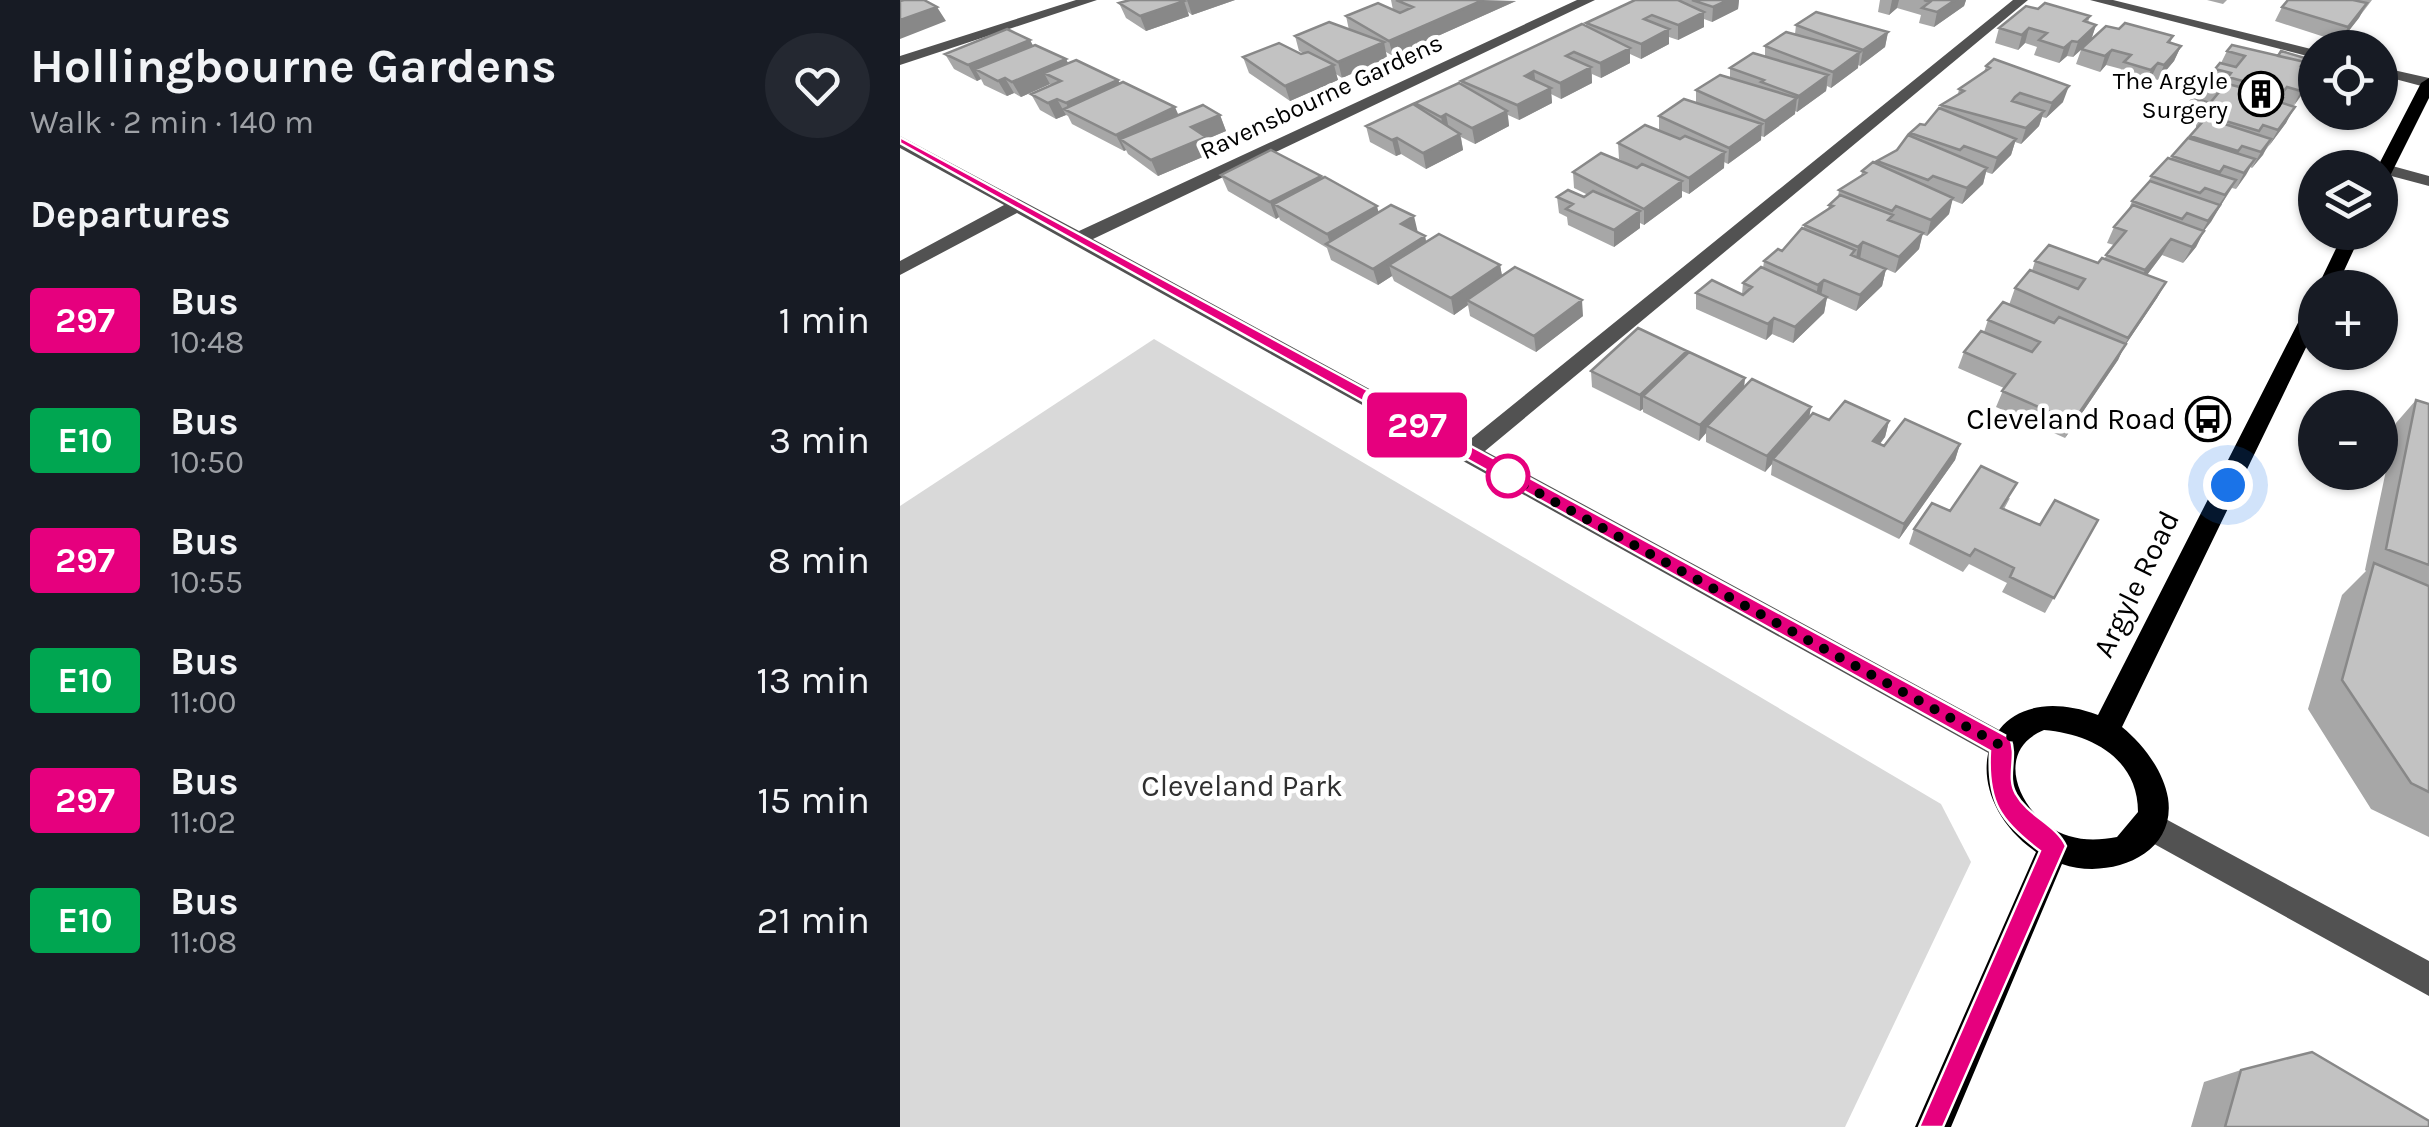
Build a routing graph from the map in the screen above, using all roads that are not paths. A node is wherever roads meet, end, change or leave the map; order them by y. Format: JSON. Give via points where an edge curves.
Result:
{"nodes":[{"id":1,"x":1090,"y":0,"type":"edge"},
{"id":2,"x":1588,"y":0,"type":"edge"},
{"id":3,"x":2021,"y":0,"type":"edge"},
{"id":4,"x":2098,"y":0,"type":"edge"},
{"id":5,"x":2298,"y":50,"type":"edge"},
{"id":6,"x":900,"y":61,"type":"edge"},
{"id":7,"x":2398,"y":75,"type":"edge"},
{"id":8,"x":2429,"y":83,"type":"edge"},
{"id":9,"x":900,"y":141,"type":"edge"},
{"id":10,"x":2394,"y":150,"type":"edge"},
{"id":11,"x":2398,"y":176,"type":"edge"},
{"id":12,"x":2429,"y":181,"type":"edge"},
{"id":13,"x":1018,"y":205,"type":"junction"},
{"id":14,"x":1077,"y":239,"type":"junction"},
{"id":15,"x":900,"y":269,"type":"edge"},
{"id":16,"x":2298,"y":343,"type":"edge"},
{"id":17,"x":1467,"y":454,"type":"junction"},
{"id":18,"x":2105,"y":731,"type":"junction"},
{"id":19,"x":2002,"y":746,"type":"junction"},
{"id":20,"x":2149,"y":825,"type":"junction"},
{"id":21,"x":2054,"y":846,"type":"junction"},
{"id":22,"x":2429,"y":978,"type":"edge"},
{"id":23,"x":1933,"y":1127,"type":"edge"}],
"edges":[{"from":1,"to":6,"type":"street"},
{"from":2,"to":14,"type":"street","name":"Ravensbourne Gardens"},
{"from":3,"to":17,"type":"street"},
{"from":4,"to":5,"type":"street"},
{"from":7,"to":8,"type":"street"},
{"from":8,"to":10,"type":"main road"},
{"from":9,"to":13,"type":"street"},
{"from":11,"to":12,"type":"street"},
{"from":13,"to":14,"type":"street"},
{"from":13,"to":15,"type":"street"},
{"from":14,"to":17,"type":"street"},
{"from":16,"to":18,"type":"main road","name":"Argyle Road"},
{"from":17,"to":19,"type":"street"},
{"from":18,"to":19,"type":"main road","via":[[2076,719],[2043,718],[2017,729]]},
{"from":18,"to":20,"type":"main road","via":[[2139,764],[2151,793]]},
{"from":19,"to":21,"type":"main road","via":[[2004,798],[2020,821]]},
{"from":20,"to":21,"type":"main road","via":[[2125,851],[2090,857]]},
{"from":20,"to":22,"type":"street"},
{"from":21,"to":23,"type":"main road"}]}
